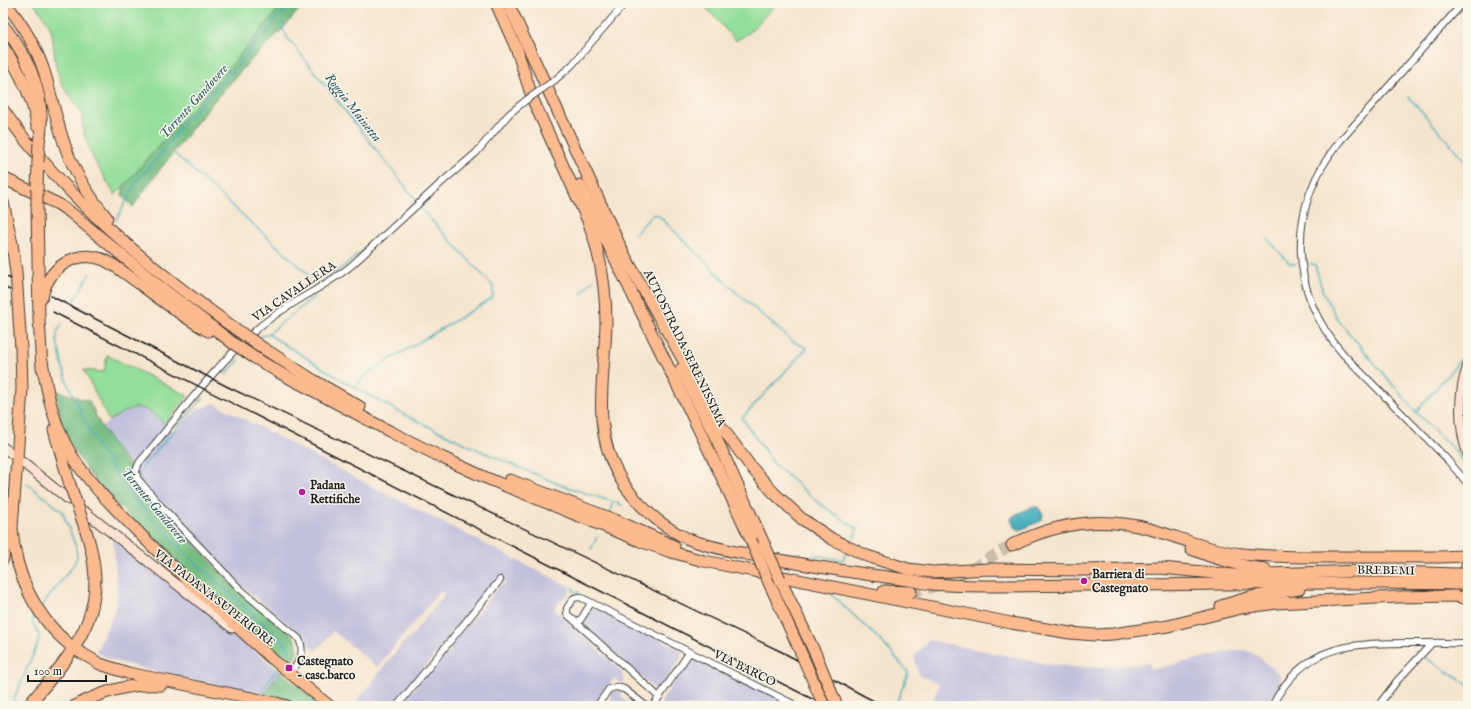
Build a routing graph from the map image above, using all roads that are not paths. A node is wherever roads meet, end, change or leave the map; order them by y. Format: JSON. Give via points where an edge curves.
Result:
{"nodes":[{"id":1,"x":5,"y":3,"type":"edge"},
{"id":2,"x":496,"y":3,"type":"edge"},
{"id":3,"x":508,"y":3,"type":"edge"},
{"id":4,"x":625,"y":3,"type":"edge"},
{"id":5,"x":1463,"y":3,"type":"edge"},
{"id":6,"x":3,"y":25,"type":"edge"},
{"id":7,"x":3,"y":46,"type":"edge"},
{"id":8,"x":516,"y":47,"type":"junction"},
{"id":9,"x":3,"y":110,"type":"edge"},
{"id":10,"x":39,"y":142,"type":"junction"},
{"id":11,"x":3,"y":178,"type":"edge"},
{"id":12,"x":3,"y":202,"type":"edge"},
{"id":13,"x":3,"y":238,"type":"edge"},
{"id":14,"x":623,"y":253,"type":"junction"},
{"id":15,"x":148,"y":262,"type":"junction"},
{"id":16,"x":16,"y":272,"type":"junction"},
{"id":17,"x":39,"y":319,"type":"junction"},
{"id":18,"x":234,"y":344,"type":"junction"},
{"id":19,"x":42,"y":361,"type":"junction"},
{"id":20,"x":1468,"y":365,"type":"edge"},
{"id":21,"x":20,"y":435,"type":"junction"},
{"id":22,"x":3,"y":447,"type":"edge"},
{"id":23,"x":12,"y":454,"type":"dead end"},
{"id":24,"x":1468,"y":455,"type":"edge"},
{"id":25,"x":22,"y":462,"type":"dead end"},
{"id":26,"x":1468,"y":484,"type":"edge"},
{"id":27,"x":69,"y":500,"type":"dead end"},
{"id":28,"x":83,"y":517,"type":"junction"},
{"id":29,"x":1127,"y":525,"type":"junction"},
{"id":30,"x":1012,"y":545,"type":"tunnel mouth"},
{"id":31,"x":1468,"y":555,"type":"edge"},
{"id":32,"x":3,"y":559,"type":"edge"},
{"id":33,"x":1468,"y":562,"type":"edge"},
{"id":34,"x":1362,"y":571,"type":"junction"},
{"id":35,"x":1304,"y":578,"type":"junction"},
{"id":36,"x":1462,"y":579,"type":"edge"},
{"id":37,"x":500,"y":580,"type":"dead end"},
{"id":38,"x":1381,"y":582,"type":"junction"},
{"id":39,"x":911,"y":592,"type":"tunnel mouth"},
{"id":40,"x":1468,"y":595,"type":"edge"},
{"id":41,"x":1468,"y":599,"type":"edge"},
{"id":42,"x":591,"y":603,"type":"junction"},
{"id":43,"x":578,"y":624,"type":"junction"},
{"id":44,"x":1152,"y":628,"type":"junction"},
{"id":45,"x":1468,"y":642,"type":"edge"},
{"id":46,"x":1432,"y":643,"type":"junction"},
{"id":47,"x":689,"y":653,"type":"junction"},
{"id":48,"x":270,"y":658,"type":"junction"},
{"id":49,"x":290,"y":674,"type":"junction"},
{"id":50,"x":256,"y":698,"type":"junction"},
{"id":51,"x":657,"y":703,"type":"edge"},
{"id":52,"x":791,"y":703,"type":"dead end"},
{"id":53,"x":28,"y":706,"type":"edge"},
{"id":54,"x":75,"y":706,"type":"edge"},
{"id":55,"x":287,"y":706,"type":"edge"},
{"id":56,"x":330,"y":706,"type":"edge"},
{"id":57,"x":397,"y":706,"type":"edge"},
{"id":58,"x":597,"y":706,"type":"edge"},
{"id":59,"x":646,"y":706,"type":"edge"},
{"id":60,"x":824,"y":706,"type":"edge"},
{"id":61,"x":837,"y":706,"type":"edge"},
{"id":62,"x":1272,"y":706,"type":"edge"},
{"id":63,"x":1378,"y":706,"type":"edge"}],
"edges":[{"from":1,"to":15,"type":"highway","via":[[38,57],[69,158],[83,184],[106,217]]},
{"from":2,"to":8,"type":"highway","name":"AUTOSTRADA SERENISSIMA"},
{"from":3,"to":14,"type":"highway","name":"AUTOSTRADA SERENISSIMA"},
{"from":4,"to":49,"type":"street","name":"VIA CAVALLERA","bridge":true,"via":[[572,65],[509,114],[476,153],[352,265],[258,328],[192,397],[139,463],[136,471],[137,478],[142,484],[239,588],[296,635],[305,646],[301,658]]},
{"from":5,"to":26,"type":"street","via":[[1327,158],[1316,176],[1307,201],[1301,228],[1300,249],[1307,291],[1319,321],[1330,339]]},
{"from":6,"to":10,"type":"highway","via":[[17,42],[32,73],[40,98],[42,118]]},
{"from":7,"to":10,"type":"highway","via":[[29,94],[36,117]]},
{"from":8,"to":35,"type":"highway","via":[[533,100],[589,223],[602,267],[606,323],[601,421],[608,451],[629,490],[650,513],[669,528],[700,543],[726,550],[844,572],[929,584],[1023,586]]},
{"from":8,"to":60,"type":"highway","name":"AUTOSTRADA SERENISSIMA","bridge":true,"via":[[614,258],[725,482]]},
{"from":9,"to":15,"type":"highway","via":[[44,163],[86,207]]},
{"from":10,"to":17,"type":"highway","bridge":true},
{"from":11,"to":18,"type":"highway","via":[[70,212]]},
{"from":12,"to":16,"type":"highway"},
{"from":13,"to":16,"type":"highway"},
{"from":14,"to":35,"type":"highway","via":[[714,414],[735,446],[764,482],[802,519],[852,550],[908,569],[933,572],[989,569],[1161,568],[1218,574]]},
{"from":14,"to":61,"type":"highway","name":"AUTOSTRADA SERENISSIMA","bridge":true,"via":[[717,440]]},
{"from":15,"to":39,"type":"highway","bridge":true,"via":[[240,332],[312,380],[454,456],[678,547],[704,555],[875,590]]},
{"from":16,"to":21,"type":"highway","via":[[22,362]]},
{"from":17,"to":18,"type":"highway","via":[[44,287],[53,272],[68,261],[95,258],[119,269],[192,322]]},
{"from":17,"to":19,"type":"highway"},
{"from":18,"to":44,"type":"highway","bridge":true,"via":[[298,383],[441,457],[527,495],[668,551],[704,561],[1052,630],[1113,634]]},
{"from":19,"to":28,"type":"highway","bridge":true,"via":[[49,413],[70,485]]},
{"from":19,"to":48,"type":"highway","via":[[61,435],[91,482],[170,564]]},
{"from":20,"to":24,"type":"main road","via":[[1460,409]]},
{"from":21,"to":32,"type":"highway"},
{"from":21,"to":50,"type":"highway","via":[[13,540],[20,571],[30,595],[48,623],[75,648],[100,664],[122,672]]},
{"from":22,"to":23,"type":"main road"},
{"from":25,"to":27,"type":"main road"},
{"from":28,"to":48,"type":"main road","name":"VIA PADANA SUPERIORE"},
{"from":28,"to":53,"type":"highway","via":[[94,562],[92,610],[85,628],[67,658]]},
{"from":29,"to":30,"type":"highway","via":[[1095,522],[1072,524],[1041,532]]},
{"from":29,"to":31,"type":"highway","via":[[1150,529],[1213,549],[1244,554],[1291,557]]},
{"from":29,"to":34,"type":"highway","via":[[1242,566],[1279,570]]},
{"from":33,"to":40,"type":"main road","via":[[1464,575]]},
{"from":34,"to":35,"type":"highway","name":"BREBEMI"},
{"from":34,"to":36,"type":"highway","name":"BREBEMI"},
{"from":35,"to":38,"type":"highway","name":"BREBEMI"},
{"from":36,"to":38,"type":"highway","name":"BREBEMI"},
{"from":37,"to":57,"type":"street"},
{"from":38,"to":44,"type":"highway","via":[[1268,593]]},
{"from":41,"to":44,"type":"highway","via":[[1455,596],[1397,597],[1277,603],[1241,608]]},
{"from":42,"to":43,"type":"street"},
{"from":42,"to":43,"type":"street","name":"VIA BARCO","via":[[576,597],[567,608],[567,614]]},
{"from":42,"to":47,"type":"street","name":"VIA BARCO"},
{"from":43,"to":51,"type":"street","name":"VIA BARCO"},
{"from":45,"to":46,"type":"street"},
{"from":46,"to":62,"type":"street","via":[[1356,645],[1326,652],[1310,660],[1293,674]]},
{"from":46,"to":63,"type":"street"},
{"from":47,"to":51,"type":"street","name":"VIA BARCO"},
{"from":47,"to":52,"type":"street","name":"VIA BARCO"},
{"from":48,"to":49,"type":"main road","name":"VIA PADANA SUPERIORE"},
{"from":49,"to":56,"type":"main road","name":"VIA PADANA SUPERIORE"},
{"from":50,"to":54,"type":"highway","via":[[238,698],[166,686],[143,685],[97,695]]},
{"from":50,"to":55,"type":"highway"},
{"from":58,"to":59,"type":"street","via":[[609,690],[616,687],[622,688]]}]}
